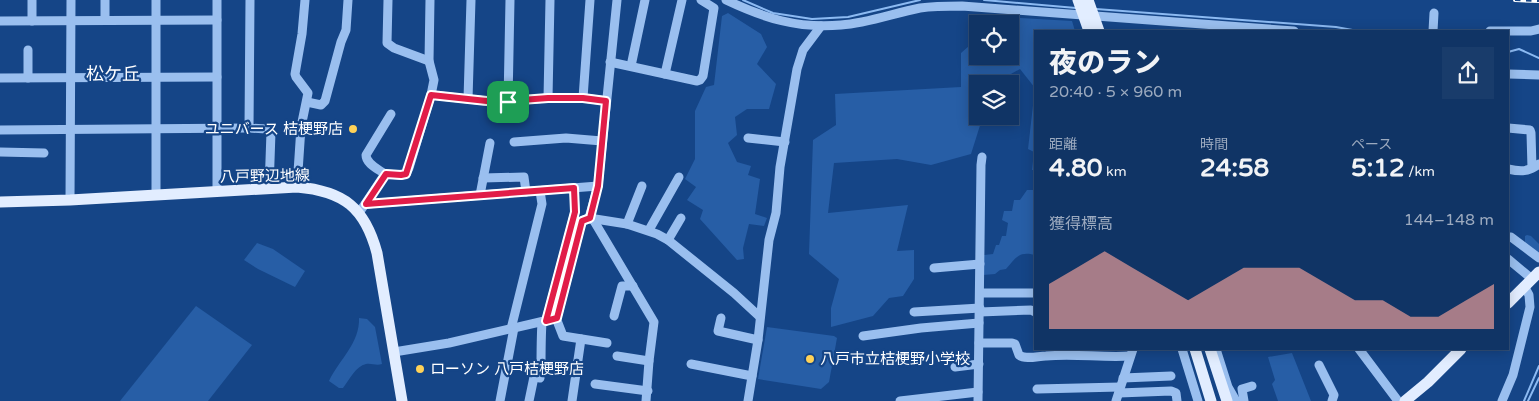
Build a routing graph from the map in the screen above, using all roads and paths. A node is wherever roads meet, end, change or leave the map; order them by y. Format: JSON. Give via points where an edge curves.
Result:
{"nodes":[{"id":1,"x":32,"y":0,"type":"edge"},
{"id":2,"x":71,"y":0,"type":"edge"},
{"id":3,"x":106,"y":0,"type":"edge"},
{"id":4,"x":156,"y":0,"type":"edge"},
{"id":5,"x":217,"y":0,"type":"edge"},
{"id":6,"x":250,"y":0,"type":"edge"},
{"id":7,"x":305,"y":0,"type":"edge"},
{"id":8,"x":348,"y":0,"type":"edge"},
{"id":9,"x":388,"y":0,"type":"edge"},
{"id":10,"x":430,"y":0,"type":"edge"},
{"id":11,"x":471,"y":0,"type":"edge"},
{"id":12,"x":510,"y":0,"type":"edge"},
{"id":13,"x":550,"y":0,"type":"edge"},
{"id":14,"x":590,"y":0,"type":"edge"},
{"id":15,"x":617,"y":0,"type":"edge"},
{"id":16,"x":645,"y":0,"type":"edge"},
{"id":17,"x":682,"y":0,"type":"edge"},
{"id":18,"x":701,"y":0,"type":"edge"},
{"id":19,"x":726,"y":0,"type":"edge"},
{"id":20,"x":1078,"y":0,"type":"edge"},
{"id":21,"x":1088,"y":0,"type":"edge"},
{"id":22,"x":1434,"y":13,"type":"dead end"},
{"id":23,"x":105,"y":20,"type":"junction"},
{"id":24,"x":156,"y":20,"type":"junction"},
{"id":25,"x":217,"y":20,"type":"junction"},
{"id":26,"x":0,"y":21,"type":"edge"},
{"id":27,"x":32,"y":21,"type":"junction"},
{"id":28,"x":71,"y":21,"type":"junction"},
{"id":29,"x":821,"y":26,"type":"junction"},
{"id":30,"x":1539,"y":29,"type":"edge"},
{"id":31,"x":1089,"y":30,"type":"edge"},
{"id":32,"x":1099,"y":30,"type":"edge"},
{"id":33,"x":1268,"y":30,"type":"edge"},
{"id":34,"x":1433,"y":30,"type":"edge"},
{"id":35,"x":1509,"y":31,"type":"edge"},
{"id":36,"x":28,"y":50,"type":"dead end"},
{"id":37,"x":429,"y":61,"type":"junction"},
{"id":38,"x":610,"y":62,"type":"junction"},
{"id":39,"x":631,"y":66,"type":"junction"},
{"id":40,"x":665,"y":74,"type":"junction"},
{"id":41,"x":1509,"y":74,"type":"edge"},
{"id":42,"x":1539,"y":75,"type":"edge"},
{"id":43,"x":156,"y":77,"type":"junction"},
{"id":44,"x":217,"y":77,"type":"junction"},
{"id":45,"x":0,"y":78,"type":"edge"},
{"id":46,"x":28,"y":78,"type":"junction"},
{"id":47,"x":70,"y":78,"type":"junction"},
{"id":48,"x":431,"y":95,"type":"junction"},
{"id":49,"x":548,"y":98,"type":"junction"},
{"id":50,"x":583,"y":98,"type":"junction"},
{"id":51,"x":468,"y":99,"type":"junction"},
{"id":52,"x":606,"y":101,"type":"junction"},
{"id":53,"x":307,"y":102,"type":"junction"},
{"id":54,"x":508,"y":102,"type":"junction"},
{"id":55,"x":391,"y":114,"type":"dead end"},
{"id":56,"x":249,"y":128,"type":"junction"},
{"id":57,"x":1509,"y":128,"type":"edge"},
{"id":58,"x":156,"y":129,"type":"junction"},
{"id":59,"x":217,"y":129,"type":"junction"},
{"id":60,"x":0,"y":130,"type":"edge"},
{"id":61,"x":70,"y":130,"type":"junction"},
{"id":62,"x":748,"y":138,"type":"dead end"},
{"id":63,"x":514,"y":142,"type":"dead end"},
{"id":64,"x":602,"y":142,"type":"junction"},
{"id":65,"x":785,"y":142,"type":"junction"},
{"id":66,"x":490,"y":143,"type":"dead end"},
{"id":67,"x":0,"y":152,"type":"edge"},
{"id":68,"x":44,"y":153,"type":"dead end"},
{"id":69,"x":982,"y":157,"type":"dead end"},
{"id":70,"x":1536,"y":166,"type":"edge"},
{"id":71,"x":1509,"y":169,"type":"edge"},
{"id":72,"x":386,"y":174,"type":"junction"},
{"id":73,"x":679,"y":177,"type":"dead end"},
{"id":74,"x":483,"y":178,"type":"junction"},
{"id":75,"x":598,"y":186,"type":"junction"},
{"id":76,"x":642,"y":186,"type":"dead end"},
{"id":77,"x":297,"y":187,"type":"junction"},
{"id":78,"x":574,"y":188,"type":"junction"},
{"id":79,"x":269,"y":189,"type":"junction"},
{"id":80,"x":217,"y":191,"type":"junction"},
{"id":81,"x":540,"y":191,"type":"junction"},
{"id":82,"x":526,"y":192,"type":"junction"},
{"id":83,"x":156,"y":195,"type":"junction"},
{"id":84,"x":480,"y":195,"type":"junction"},
{"id":85,"x":70,"y":200,"type":"junction"},
{"id":86,"x":0,"y":202,"type":"edge"},
{"id":87,"x":363,"y":208,"type":"junction"},
{"id":88,"x":590,"y":218,"type":"junction"},
{"id":89,"x":681,"y":218,"type":"dead end"},
{"id":90,"x":628,"y":224,"type":"junction"},
{"id":91,"x":649,"y":230,"type":"junction"},
{"id":92,"x":1511,"y":237,"type":"dead end"},
{"id":93,"x":668,"y":240,"type":"junction"},
{"id":94,"x":1539,"y":258,"type":"edge"},
{"id":95,"x":1509,"y":260,"type":"edge"},
{"id":96,"x":980,"y":264,"type":"junction"},
{"id":97,"x":934,"y":268,"type":"dead end"},
{"id":98,"x":1532,"y":279,"type":"edge"},
{"id":99,"x":633,"y":286,"type":"junction"},
{"id":100,"x":980,"y":293,"type":"junction"},
{"id":101,"x":1033,"y":293,"type":"dead end"},
{"id":102,"x":1509,"y":302,"type":"edge"},
{"id":103,"x":980,"y":310,"type":"junction"},
{"id":104,"x":914,"y":312,"type":"dead end"},
{"id":105,"x":1034,"y":312,"type":"edge"},
{"id":106,"x":614,"y":316,"type":"dead end"},
{"id":107,"x":760,"y":317,"type":"junction"},
{"id":108,"x":556,"y":318,"type":"junction"},
{"id":109,"x":721,"y":318,"type":"dead end"},
{"id":110,"x":544,"y":322,"type":"junction"},
{"id":111,"x":979,"y":323,"type":"junction"},
{"id":112,"x":512,"y":329,"type":"junction"},
{"id":113,"x":863,"y":336,"type":"dead end"},
{"id":114,"x":581,"y":339,"type":"junction"},
{"id":115,"x":758,"y":340,"type":"junction"},
{"id":116,"x":607,"y":343,"type":"dead end"},
{"id":117,"x":979,"y":343,"type":"junction"},
{"id":118,"x":1182,"y":350,"type":"edge"},
{"id":119,"x":1187,"y":350,"type":"edge"},
{"id":120,"x":1196,"y":350,"type":"edge"},
{"id":121,"x":1203,"y":350,"type":"edge"},
{"id":122,"x":1210,"y":350,"type":"edge"},
{"id":123,"x":1216,"y":350,"type":"edge"},
{"id":124,"x":1360,"y":350,"type":"edge"},
{"id":125,"x":1460,"y":350,"type":"edge"},
{"id":126,"x":394,"y":352,"type":"junction"},
{"id":127,"x":1131,"y":353,"type":"edge"},
{"id":128,"x":617,"y":356,"type":"dead end"},
{"id":129,"x":649,"y":361,"type":"junction"},
{"id":130,"x":691,"y":364,"type":"dead end"},
{"id":131,"x":978,"y":364,"type":"junction"},
{"id":132,"x":1204,"y":365,"type":"junction"},
{"id":133,"x":1318,"y":365,"type":"dead end"},
{"id":134,"x":955,"y":366,"type":"dead end"},
{"id":135,"x":752,"y":376,"type":"junction"},
{"id":136,"x":1171,"y":376,"type":"dead end"},
{"id":137,"x":1123,"y":378,"type":"junction"},
{"id":138,"x":596,"y":384,"type":"dead end"},
{"id":139,"x":1252,"y":386,"type":"dead end"},
{"id":140,"x":1036,"y":389,"type":"dead end"},
{"id":141,"x":648,"y":391,"type":"junction"},
{"id":142,"x":1118,"y":394,"type":"edge"},
{"id":143,"x":978,"y":397,"type":"edge"},
{"id":144,"x":402,"y":401,"type":"edge"},
{"id":145,"x":500,"y":401,"type":"edge"},
{"id":146,"x":529,"y":401,"type":"edge"},
{"id":147,"x":572,"y":401,"type":"edge"},
{"id":148,"x":646,"y":401,"type":"edge"},
{"id":149,"x":748,"y":401,"type":"edge"},
{"id":150,"x":900,"y":401,"type":"edge"},
{"id":151,"x":1177,"y":401,"type":"edge"},
{"id":152,"x":1198,"y":401,"type":"edge"},
{"id":153,"x":1203,"y":401,"type":"edge"},
{"id":154,"x":1211,"y":401,"type":"edge"},
{"id":155,"x":1220,"y":401,"type":"edge"},
{"id":156,"x":1227,"y":401,"type":"edge"},
{"id":157,"x":1236,"y":401,"type":"edge"},
{"id":158,"x":1244,"y":401,"type":"edge"},
{"id":159,"x":1332,"y":401,"type":"edge"},
{"id":160,"x":1398,"y":401,"type":"edge"},
{"id":161,"x":1405,"y":401,"type":"edge"},
{"id":162,"x":1502,"y":401,"type":"edge"}],
"edges":[{"from":1,"to":27,"type":"street"},
{"from":2,"to":28,"type":"street"},
{"from":3,"to":23,"type":"street"},
{"from":4,"to":24,"type":"street"},
{"from":5,"to":25,"type":"street"},
{"from":6,"to":56,"type":"street"},
{"from":7,"to":53,"type":"street","via":[[296,78],[308,93]]},
{"from":8,"to":53,"type":"street","via":[[346,30],[325,101],[321,105]]},
{"from":9,"to":37,"type":"street","via":[[387,43]]},
{"from":10,"to":37,"type":"street"},
{"from":11,"to":51,"type":"street"},
{"from":12,"to":54,"type":"street"},
{"from":13,"to":49,"type":"street"},
{"from":14,"to":50,"type":"street"},
{"from":15,"to":38,"type":"street"},
{"from":16,"to":39,"type":"street"},
{"from":17,"to":40,"type":"street"},
{"from":18,"to":40,"type":"street","via":[[714,8],[703,76],[696,81]]},
{"from":19,"to":29,"type":"street","via":[[772,19]]},
{"from":20,"to":31,"type":"main road","bridge":true},
{"from":21,"to":32,"type":"main road","bridge":true},
{"from":22,"to":34,"type":"street"},
{"from":23,"to":24,"type":"street"},
{"from":23,"to":28,"type":"street"},
{"from":24,"to":25,"type":"street"},
{"from":24,"to":43,"type":"street"},
{"from":25,"to":44,"type":"street"},
{"from":26,"to":27,"type":"street"},
{"from":27,"to":28,"type":"street"},
{"from":28,"to":47,"type":"street"},
{"from":29,"to":33,"type":"street","via":[[843,25],[920,8],[962,6]]},
{"from":29,"to":65,"type":"street","via":[[804,50],[798,69]]},
{"from":30,"to":35,"type":"street"},
{"from":36,"to":46,"type":"street"},
{"from":37,"to":48,"type":"street","via":[[434,80]]},
{"from":38,"to":39,"type":"street"},
{"from":38,"to":52,"type":"street"},
{"from":39,"to":40,"type":"street"},
{"from":41,"to":42,"type":"street"},
{"from":43,"to":44,"type":"street"},
{"from":43,"to":47,"type":"street"},
{"from":43,"to":58,"type":"street"},
{"from":44,"to":59,"type":"street"},
{"from":45,"to":46,"type":"street"},
{"from":46,"to":47,"type":"street"},
{"from":47,"to":61,"type":"street"},
{"from":48,"to":51,"type":"street"},
{"from":48,"to":72,"type":"street","via":[[406,174]]},
{"from":49,"to":50,"type":"street"},
{"from":49,"to":54,"type":"street"},
{"from":50,"to":52,"type":"street"},
{"from":51,"to":54,"type":"street"},
{"from":52,"to":64,"type":"street"},
{"from":53,"to":77,"type":"street","via":[[301,127]]},
{"from":55,"to":72,"type":"street","via":[[366,155],[368,162]]},
{"from":56,"to":59,"type":"street"},
{"from":56,"to":79,"type":"street","via":[[271,132]]},
{"from":57,"to":70,"type":"street","via":[[1530,130]]},
{"from":58,"to":59,"type":"street"},
{"from":58,"to":61,"type":"street"},
{"from":58,"to":83,"type":"street"},
{"from":59,"to":80,"type":"street"},
{"from":60,"to":61,"type":"street"},
{"from":61,"to":85,"type":"street"},
{"from":62,"to":65,"type":"street"},
{"from":63,"to":64,"type":"street","via":[[566,138]]},
{"from":64,"to":75,"type":"street"},
{"from":65,"to":107,"type":"street"},
{"from":66,"to":74,"type":"street"},
{"from":67,"to":68,"type":"street"},
{"from":69,"to":96,"type":"street"},
{"from":70,"to":71,"type":"street","via":[[1520,172]]},
{"from":72,"to":87,"type":"street"},
{"from":73,"to":91,"type":"street"},
{"from":74,"to":82,"type":"street","via":[[524,177]]},
{"from":74,"to":84,"type":"street"},
{"from":75,"to":78,"type":"street"},
{"from":75,"to":88,"type":"street"},
{"from":76,"to":90,"type":"street"},
{"from":77,"to":79,"type":"main road","name":"八戸野辺地線"},
{"from":77,"to":87,"type":"main road","name":"八戸野辺地線","via":[[328,192]]},
{"from":78,"to":81,"type":"street"},
{"from":78,"to":110,"type":"street","via":[[575,212]]},
{"from":79,"to":80,"type":"main road","name":"八戸野辺地線"},
{"from":80,"to":83,"type":"main road","name":"八戸野辺地線"},
{"from":81,"to":82,"type":"street"},
{"from":81,"to":112,"type":"street","via":[[542,204]]},
{"from":82,"to":84,"type":"street"},
{"from":83,"to":85,"type":"main road","name":"八戸野辺地線"},
{"from":84,"to":87,"type":"street"},
{"from":85,"to":86,"type":"main road","name":"八戸野辺地線"},
{"from":87,"to":126,"type":"main road","name":"八戸野辺地線","via":[[377,253]]},
{"from":88,"to":90,"type":"street"},
{"from":88,"to":99,"type":"street"},
{"from":88,"to":108,"type":"street","via":[[582,221]]},
{"from":89,"to":93,"type":"street"},
{"from":90,"to":91,"type":"street"},
{"from":91,"to":93,"type":"street"},
{"from":92,"to":94,"type":"street"},
{"from":93,"to":107,"type":"street"},
{"from":95,"to":98,"type":"street"},
{"from":96,"to":97,"type":"street"},
{"from":96,"to":100,"type":"street"},
{"from":98,"to":102,"type":"main road"},
{"from":98,"to":162,"type":"street","via":[[1530,307]]},
{"from":99,"to":106,"type":"street","via":[[622,286]]},
{"from":99,"to":129,"type":"street","via":[[654,322]]},
{"from":100,"to":101,"type":"street"},
{"from":100,"to":103,"type":"street"},
{"from":103,"to":104,"type":"street"},
{"from":103,"to":105,"type":"street"},
{"from":103,"to":111,"type":"street"},
{"from":107,"to":115,"type":"street"},
{"from":108,"to":110,"type":"street"},
{"from":108,"to":114,"type":"street","via":[[563,336]]},
{"from":109,"to":115,"type":"street","via":[[718,331]]},
{"from":110,"to":112,"type":"street"},
{"from":110,"to":146,"type":"street","via":[[540,374],[534,377]]},
{"from":111,"to":113,"type":"street"},
{"from":111,"to":117,"type":"street"},
{"from":112,"to":126,"type":"street"},
{"from":112,"to":145,"type":"street"},
{"from":114,"to":116,"type":"street"},
{"from":114,"to":147,"type":"street"},
{"from":115,"to":135,"type":"street"},
{"from":117,"to":127,"type":"street","via":[[1012,343],[1019,355],[1025,358],[1060,355],[1108,358]]},
{"from":117,"to":131,"type":"street"},
{"from":118,"to":152,"type":"street"},
{"from":119,"to":153,"type":"main road"},
{"from":120,"to":132,"type":"main road"},
{"from":121,"to":132,"type":"main road"},
{"from":122,"to":156,"type":"main road"},
{"from":123,"to":157,"type":"street"},
{"from":124,"to":160,"type":"street"},
{"from":125,"to":161,"type":"main road"},
{"from":126,"to":144,"type":"main road","name":"八戸野辺地線"},
{"from":127,"to":137,"type":"street"},
{"from":128,"to":129,"type":"street"},
{"from":129,"to":141,"type":"street"},
{"from":130,"to":135,"type":"street"},
{"from":131,"to":134,"type":"street"},
{"from":131,"to":143,"type":"street"},
{"from":132,"to":154,"type":"main road"},
{"from":132,"to":155,"type":"main road"},
{"from":133,"to":159,"type":"street","via":[[1334,395]]},
{"from":135,"to":149,"type":"street"},
{"from":136,"to":137,"type":"street"},
{"from":137,"to":142,"type":"street"},
{"from":138,"to":141,"type":"street"},
{"from":139,"to":158,"type":"street","via":[[1242,389]]},
{"from":140,"to":142,"type":"street"},
{"from":141,"to":148,"type":"street"},
{"from":142,"to":151,"type":"street","via":[[1174,392]]},
{"from":143,"to":150,"type":"street"}]}
